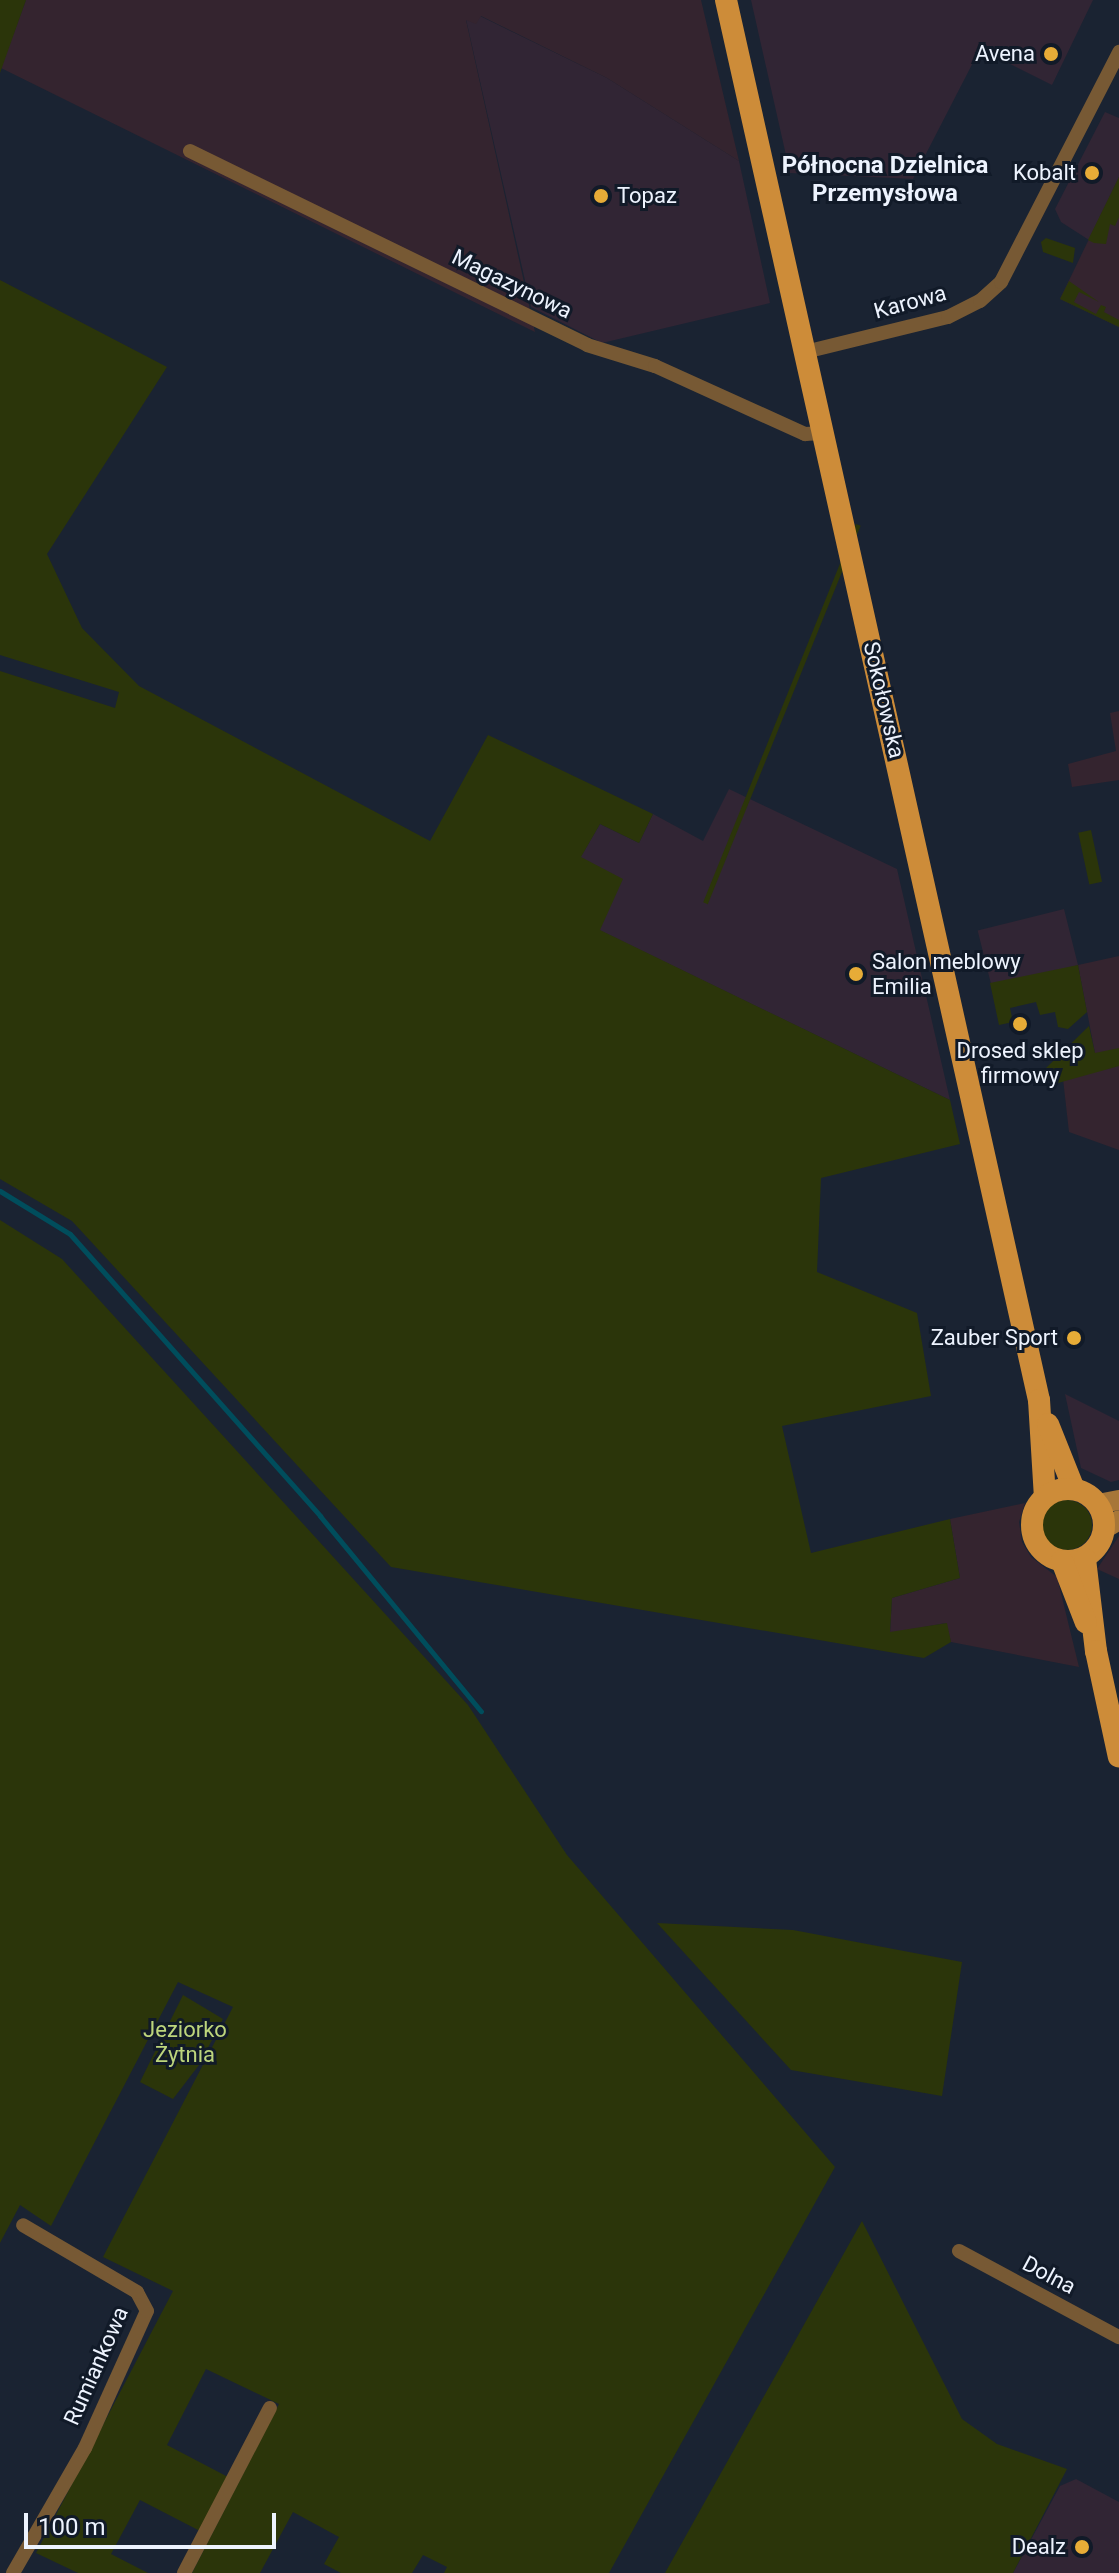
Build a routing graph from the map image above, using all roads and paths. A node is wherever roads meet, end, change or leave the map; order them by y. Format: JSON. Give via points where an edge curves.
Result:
{"nodes":[{"id":1,"x":726,"y":0,"type":"edge"},
{"id":2,"x":1119,"y":52,"type":"edge"},
{"id":3,"x":190,"y":151,"type":"dead end"},
{"id":4,"x":805,"y":352,"type":"junction"},
{"id":5,"x":823,"y":433,"type":"junction"},
{"id":6,"x":1039,"y":1400,"type":"junction"},
{"id":7,"x":1074,"y":1489,"type":"junction"},
{"id":8,"x":1045,"y":1497,"type":"junction"},
{"id":9,"x":1108,"y":1502,"type":"edge"},
{"id":10,"x":1112,"y":1525,"type":"edge"},
{"id":11,"x":1085,"y":1559,"type":"junction"},
{"id":12,"x":1062,"y":1561,"type":"junction"},
{"id":13,"x":1096,"y":1651,"type":"junction"},
{"id":14,"x":1119,"y":1757,"type":"edge"},
{"id":15,"x":23,"y":2225,"type":"dead end"},
{"id":16,"x":959,"y":2251,"type":"dead end"},
{"id":17,"x":1119,"y":2337,"type":"edge"},
{"id":18,"x":270,"y":2408,"type":"dead end"},
{"id":19,"x":13,"y":2573,"type":"edge"},
{"id":20,"x":184,"y":2573,"type":"edge"}],
"edges":[{"from":1,"to":4,"type":"main road","name":"Sokołowska"},
{"from":2,"to":4,"type":"street","name":"Karowa","via":[[997,286],[948,317]]},
{"from":3,"to":5,"type":"street","name":"Magazynowa","via":[[587,345],[655,366],[805,434]]},
{"from":4,"to":5,"type":"main road","name":"Sokołowska"},
{"from":5,"to":6,"type":"main road","name":"Sokołowska"},
{"from":6,"to":7,"type":"main road","name":"Sokołowska"},
{"from":6,"to":8,"type":"main road","name":"Sokołowska"},
{"from":7,"to":8,"type":"main road"},
{"from":7,"to":9,"type":"main road"},
{"from":8,"to":12,"type":"main road","via":[[1034,1512],[1033,1535],[1042,1551]]},
{"from":9,"to":10,"type":"main road"},
{"from":10,"to":11,"type":"main road"},
{"from":11,"to":12,"type":"main road"},
{"from":11,"to":13,"type":"main road"},
{"from":12,"to":13,"type":"main road"},
{"from":13,"to":14,"type":"main road"},
{"from":15,"to":19,"type":"street","name":"Rumiankowa","via":[[137,2292],[147,2311],[85,2448]]},
{"from":16,"to":17,"type":"street","name":"Dolna"},
{"from":18,"to":20,"type":"street"}]}
